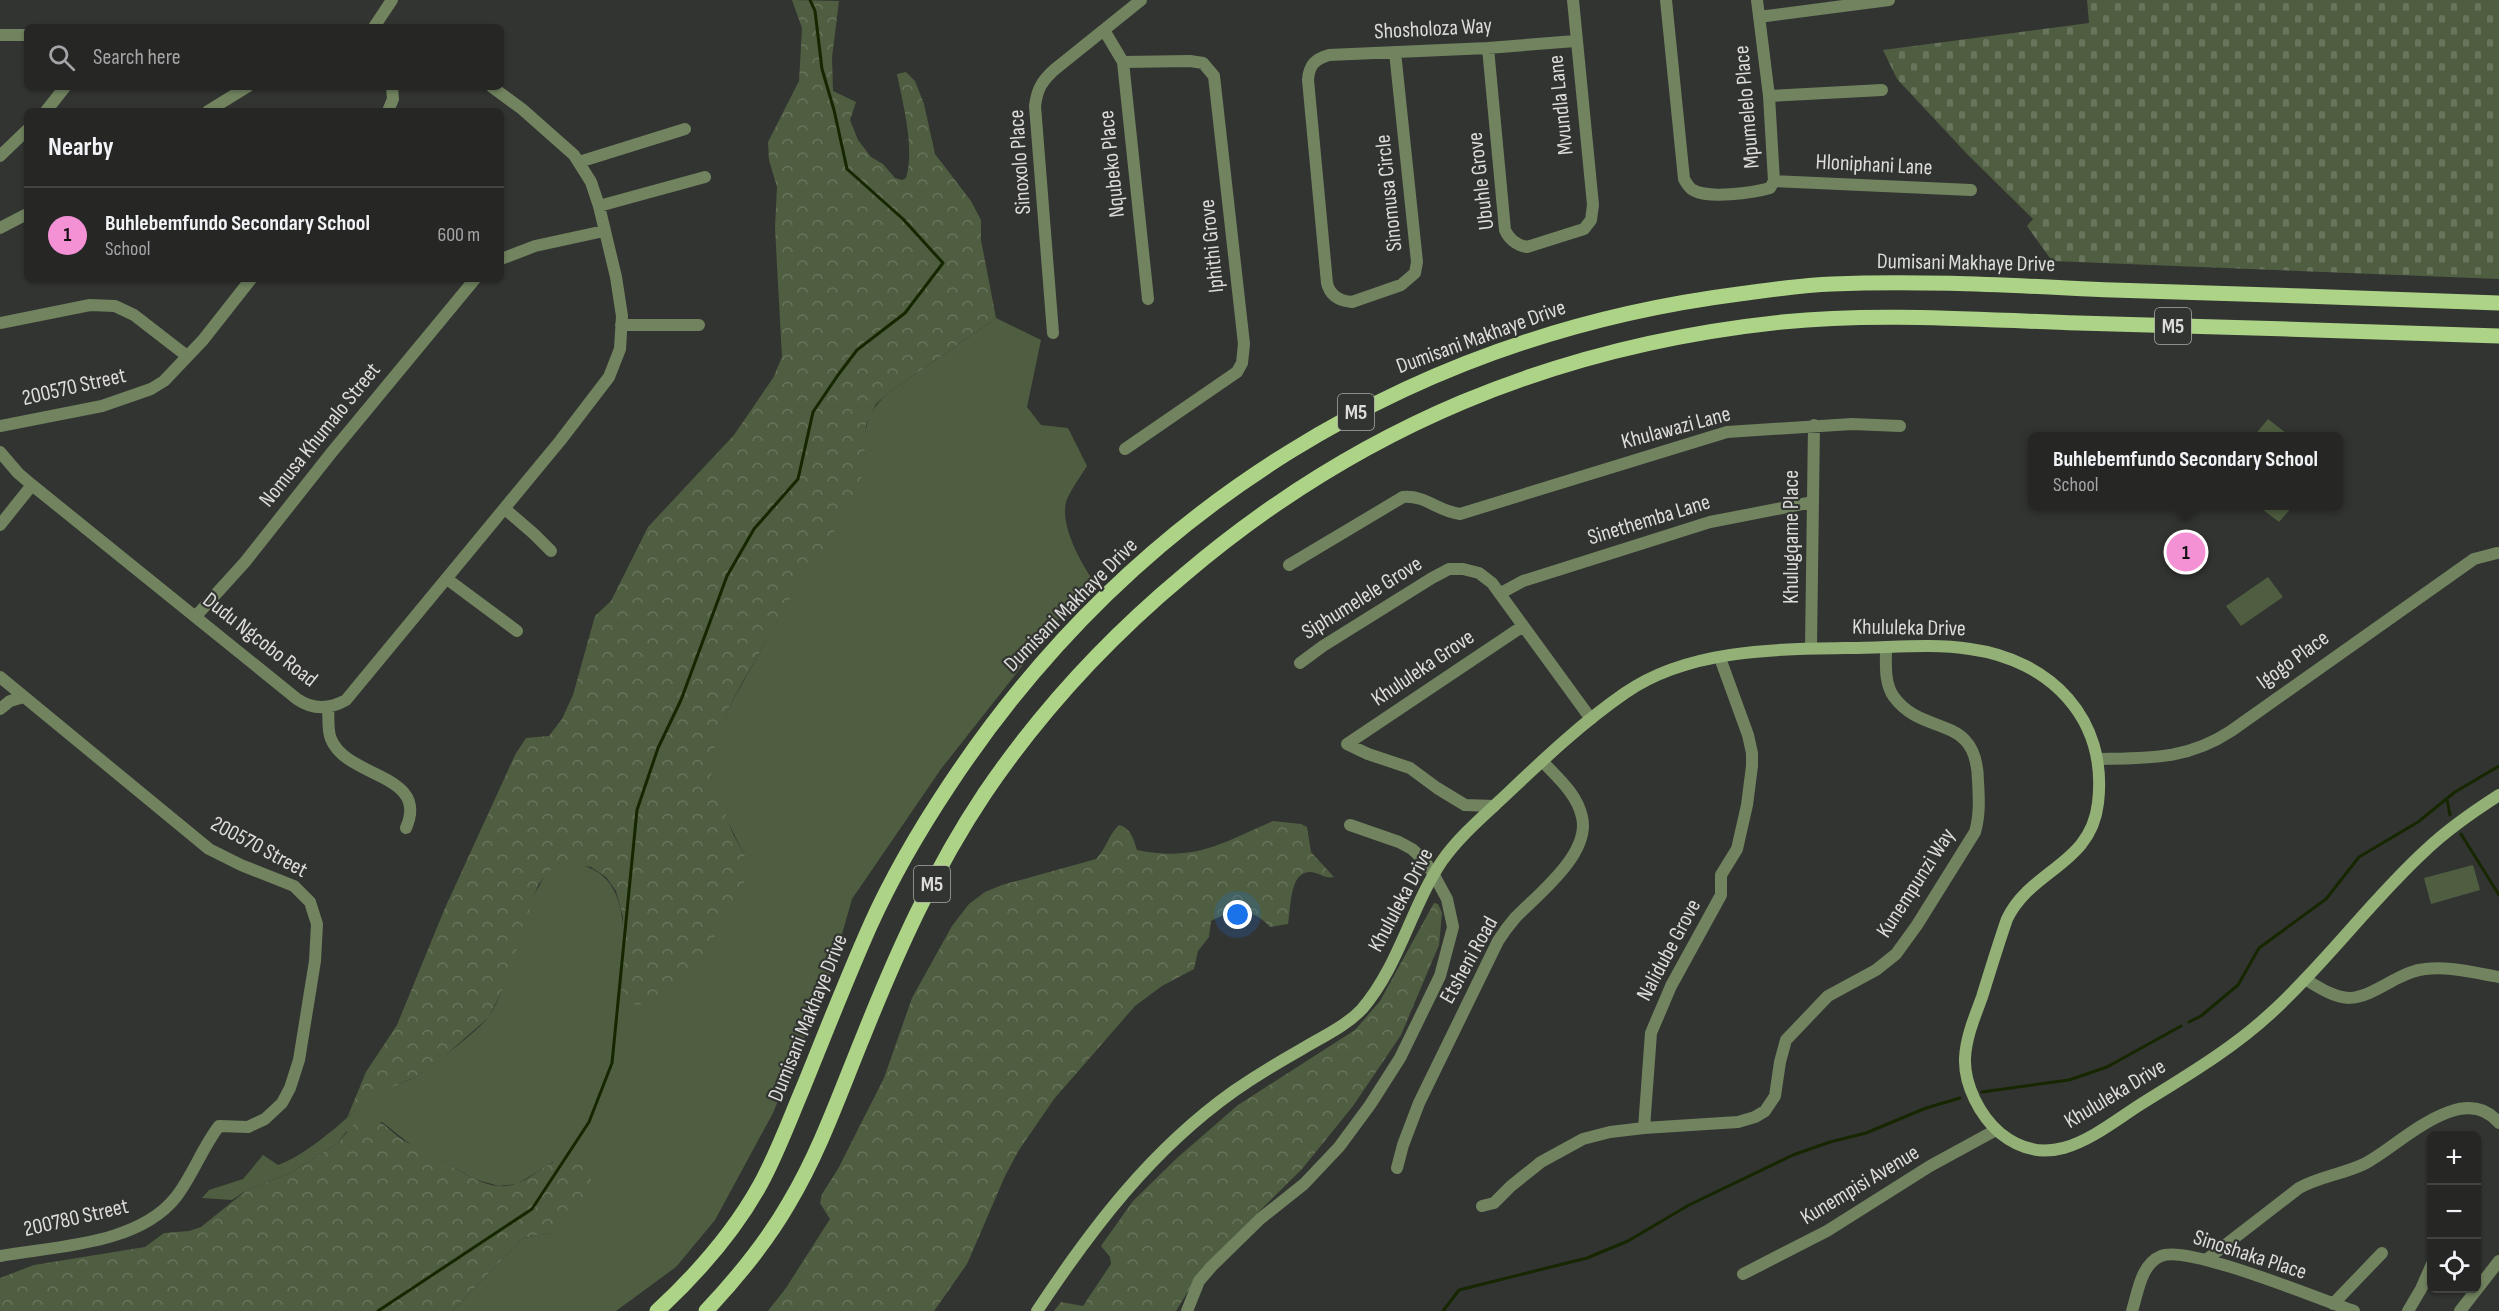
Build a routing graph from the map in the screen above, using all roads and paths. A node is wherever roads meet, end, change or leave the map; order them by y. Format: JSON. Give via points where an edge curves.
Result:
{"nodes":[{"id":1,"x":392,"y":0,"type":"edge"},
{"id":2,"x":1141,"y":0,"type":"edge"},
{"id":3,"x":1573,"y":0,"type":"edge"},
{"id":4,"x":1666,"y":0,"type":"edge"},
{"id":5,"x":1757,"y":0,"type":"edge"},
{"id":6,"x":1889,"y":0,"type":"edge"},
{"id":7,"x":1759,"y":17,"type":"junction"},
{"id":8,"x":376,"y":24,"type":"edge"},
{"id":9,"x":1104,"y":30,"type":"junction"},
{"id":10,"x":0,"y":35,"type":"edge"},
{"id":11,"x":24,"y":35,"type":"edge"},
{"id":12,"x":1575,"y":41,"type":"junction"},
{"id":13,"x":1488,"y":48,"type":"junction"},
{"id":14,"x":1395,"y":52,"type":"junction"},
{"id":15,"x":1123,"y":62,"type":"junction"},
{"id":16,"x":1308,"y":80,"type":"joint"},
{"id":17,"x":63,"y":90,"type":"edge"},
{"id":18,"x":242,"y":90,"type":"edge"},
{"id":19,"x":392,"y":90,"type":"edge"},
{"id":20,"x":496,"y":90,"type":"edge"},
{"id":21,"x":1882,"y":90,"type":"dead end"},
{"id":22,"x":1769,"y":96,"type":"junction"},
{"id":23,"x":48,"y":108,"type":"edge"},
{"id":24,"x":213,"y":108,"type":"edge"},
{"id":25,"x":389,"y":108,"type":"edge"},
{"id":26,"x":685,"y":129,"type":"dead end"},
{"id":27,"x":24,"y":133,"type":"edge"},
{"id":28,"x":0,"y":156,"type":"edge"},
{"id":29,"x":579,"y":162,"type":"junction"},
{"id":30,"x":705,"y":177,"type":"dead end"},
{"id":31,"x":1774,"y":181,"type":"junction"},
{"id":32,"x":1971,"y":190,"type":"dead end"},
{"id":33,"x":1593,"y":205,"type":"joint"},
{"id":34,"x":599,"y":206,"type":"junction"},
{"id":35,"x":24,"y":216,"type":"edge"},
{"id":36,"x":0,"y":228,"type":"edge"},
{"id":37,"x":604,"y":231,"type":"junction"},
{"id":38,"x":504,"y":258,"type":"edge"},
{"id":39,"x":249,"y":282,"type":"edge"},
{"id":40,"x":473,"y":282,"type":"edge"},
{"id":41,"x":1148,"y":299,"type":"dead end"},
{"id":42,"x":2499,"y":303,"type":"edge"},
{"id":43,"x":0,"y":324,"type":"edge"},
{"id":44,"x":621,"y":325,"type":"junction"},
{"id":45,"x":699,"y":325,"type":"dead end"},
{"id":46,"x":1053,"y":333,"type":"dead end"},
{"id":47,"x":2499,"y":336,"type":"edge"},
{"id":48,"x":187,"y":356,"type":"junction"},
{"id":49,"x":1814,"y":425,"type":"junction"},
{"id":50,"x":0,"y":426,"type":"edge"},
{"id":51,"x":1900,"y":426,"type":"dead end"},
{"id":52,"x":1125,"y":449,"type":"dead end"},
{"id":53,"x":0,"y":452,"type":"edge"},
{"id":54,"x":32,"y":485,"type":"junction"},
{"id":55,"x":1813,"y":502,"type":"junction"},
{"id":56,"x":505,"y":509,"type":"junction"},
{"id":57,"x":0,"y":525,"type":"edge"},
{"id":58,"x":551,"y":551,"type":"dead end"},
{"id":59,"x":2497,"y":553,"type":"dead end"},
{"id":60,"x":1290,"y":565,"type":"dead end"},
{"id":61,"x":447,"y":579,"type":"junction"},
{"id":62,"x":1501,"y":593,"type":"junction"},
{"id":63,"x":196,"y":616,"type":"junction"},
{"id":64,"x":1523,"y":626,"type":"junction"},
{"id":65,"x":517,"y":631,"type":"dead end"},
{"id":66,"x":1811,"y":648,"type":"junction"},
{"id":67,"x":1886,"y":648,"type":"junction"},
{"id":68,"x":1720,"y":658,"type":"junction"},
{"id":69,"x":1300,"y":663,"type":"dead end"},
{"id":70,"x":0,"y":677,"type":"edge"},
{"id":71,"x":24,"y":698,"type":"junction"},
{"id":72,"x":328,"y":707,"type":"junction"},
{"id":73,"x":0,"y":709,"type":"edge"},
{"id":74,"x":1591,"y":718,"type":"junction"},
{"id":75,"x":2098,"y":759,"type":"junction"},
{"id":76,"x":1542,"y":761,"type":"junction"},
{"id":77,"x":2499,"y":795,"type":"edge"},
{"id":78,"x":1494,"y":806,"type":"junction"},
{"id":79,"x":1350,"y":825,"type":"dead end"},
{"id":80,"x":406,"y":828,"type":"dead end"},
{"id":81,"x":1434,"y":875,"type":"junction"},
{"id":82,"x":2499,"y":977,"type":"edge"},
{"id":83,"x":2305,"y":978,"type":"junction"},
{"id":84,"x":2499,"y":1123,"type":"edge"},
{"id":85,"x":219,"y":1126,"type":"joint"},
{"id":86,"x":1644,"y":1128,"type":"junction"},
{"id":87,"x":1996,"y":1130,"type":"junction"},
{"id":88,"x":1397,"y":1168,"type":"dead end"},
{"id":89,"x":1482,"y":1206,"type":"dead end"},
{"id":90,"x":2382,"y":1253,"type":"dead end"},
{"id":91,"x":0,"y":1256,"type":"edge"},
{"id":92,"x":2206,"y":1260,"type":"junction"},
{"id":93,"x":2499,"y":1261,"type":"edge"},
{"id":94,"x":1743,"y":1274,"type":"dead end"},
{"id":95,"x":2427,"y":1275,"type":"edge"},
{"id":96,"x":2333,"y":1304,"type":"junction"},
{"id":97,"x":657,"y":1311,"type":"edge"},
{"id":98,"x":706,"y":1311,"type":"edge"},
{"id":99,"x":1037,"y":1311,"type":"edge"},
{"id":100,"x":1187,"y":1311,"type":"edge"},
{"id":101,"x":2132,"y":1311,"type":"edge"},
{"id":102,"x":2354,"y":1311,"type":"edge"},
{"id":103,"x":2408,"y":1311,"type":"edge"},
{"id":104,"x":2460,"y":1311,"type":"edge"}],
"edges":[{"from":1,"to":8,"type":"street"},
{"from":2,"to":9,"type":"street","name":"Sinoxolo Place"},
{"from":3,"to":12,"type":"street","name":"Mvundla Lane"},
{"from":4,"to":31,"type":"street","name":"Mpumelelo Place","via":[[1684,179],[1690,189],[1714,194],[1756,192],[1770,188]]},
{"from":5,"to":7,"type":"street","name":"Mpumelelo Place"},
{"from":6,"to":7,"type":"street"},
{"from":7,"to":22,"type":"street","name":"Mpumelelo Place"},
{"from":9,"to":15,"type":"street","name":"Nqubeko Place"},
{"from":9,"to":46,"type":"street","name":"Sinoxolo Place","via":[[1041,82],[1036,93]]},
{"from":10,"to":11,"type":"street"},
{"from":12,"to":13,"type":"street","name":"Shosholoza Way"},
{"from":12,"to":33,"type":"street","name":"Mvundla Lane"},
{"from":13,"to":14,"type":"street","name":"Shosholoza Way"},
{"from":13,"to":33,"type":"street","name":"Ubuhle Grove","via":[[1508,237],[1527,247],[1579,231],[1591,220]]},
{"from":14,"to":16,"type":"street","name":"Shosholoza Way","via":[[1329,54],[1314,61]]},
{"from":14,"to":16,"type":"street","name":"Sinomusa Circle","via":[[1417,262],[1415,273],[1401,285],[1352,302],[1336,297],[1328,289]]},
{"from":15,"to":41,"type":"street","name":"Nqubeko Place"},
{"from":15,"to":52,"type":"street","name":"Iphithi Grove","via":[[1190,61],[1203,63],[1214,76],[1244,344],[1237,372]]},
{"from":17,"to":23,"type":"street"},
{"from":18,"to":24,"type":"street"},
{"from":19,"to":25,"type":"street"},
{"from":20,"to":29,"type":"street","name":"Dudu Ngcobo Road","via":[[557,139]]},
{"from":21,"to":22,"type":"street"},
{"from":22,"to":31,"type":"street","name":"Mpumelelo Place"},
{"from":26,"to":29,"type":"street"},
{"from":27,"to":28,"type":"street"},
{"from":29,"to":34,"type":"street","name":"Dudu Ngcobo Road"},
{"from":30,"to":34,"type":"street"},
{"from":31,"to":32,"type":"street","name":"Hloniphani Lane"},
{"from":34,"to":37,"type":"street","name":"Dudu Ngcobo Road"},
{"from":35,"to":36,"type":"street"},
{"from":37,"to":38,"type":"street","via":[[535,246]]},
{"from":37,"to":44,"type":"street","name":"Dudu Ngcobo Road","via":[[616,277]]},
{"from":39,"to":48,"type":"street","name":"200570 Street"},
{"from":40,"to":63,"type":"street","name":"Nomusa Khumalo Street","via":[[245,562]]},
{"from":42,"to":97,"type":"main road","name":"Dumisani Makhaye Drive","number":"M5","via":[[1956,284],[1791,287],[1650,308],[1562,330],[1458,365],[1346,417],[1253,475],[1147,559],[1048,655],[985,732],[889,886],[783,1140],[758,1188],[718,1244]]},
{"from":43,"to":48,"type":"street","via":[[90,305],[115,306],[134,315]]},
{"from":44,"to":45,"type":"street"},
{"from":44,"to":56,"type":"street","name":"Dudu Ngcobo Road","via":[[620,349],[609,377]]},
{"from":47,"to":98,"type":"main road","number":"M5","via":[[1891,317],[1787,321],[1697,334],[1551,369],[1457,403],[1369,446],[1250,521],[1200,561],[1107,644],[1037,722],[984,795],[944,860],[908,931],[824,1135],[790,1202],[760,1248]]},
{"from":48,"to":50,"type":"street","name":"200570 Street","via":[[164,381],[131,398]]},
{"from":49,"to":51,"type":"street","name":"Khulawazi Lane"},
{"from":49,"to":55,"type":"street","name":"Khulugqame Place"},
{"from":49,"to":60,"type":"street","name":"Khulawazi Lane","via":[[1713,435],[1470,511],[1450,513],[1422,497],[1402,497]]},
{"from":53,"to":54,"type":"street","name":"Dudu Ngcobo Road"},
{"from":54,"to":57,"type":"street"},
{"from":54,"to":63,"type":"street","name":"Dudu Ngcobo Road"},
{"from":55,"to":62,"type":"street","name":"Sinethemba Lane","via":[[1710,522],[1523,581]]},
{"from":55,"to":66,"type":"street","name":"Khulugqame Place"},
{"from":56,"to":58,"type":"street"},
{"from":56,"to":61,"type":"street","name":"Dudu Ngcobo Road"},
{"from":59,"to":75,"type":"street","name":"Igogo Place","via":[[2474,559],[2203,747],[2174,756]]},
{"from":61,"to":65,"type":"street"},
{"from":61,"to":72,"type":"street","name":"Dudu Ngcobo Road","via":[[351,695]]},
{"from":62,"to":64,"type":"street","name":"Siphumelele Grove"},
{"from":62,"to":69,"type":"street","name":"Siphumelele Grove","via":[[1479,573],[1449,569]]},
{"from":63,"to":72,"type":"street","name":"Dudu Ngcobo Road","via":[[305,705]]},
{"from":64,"to":74,"type":"street","name":"Siphumelele Grove"},
{"from":64,"to":78,"type":"street","name":"Khululeka Grove","via":[[1347,744],[1410,768],[1465,805]]},
{"from":66,"to":67,"type":"street","name":"Khululeka Drive"},
{"from":66,"to":68,"type":"street","name":"Khululeka Drive"},
{"from":67,"to":75,"type":"street","name":"Khululeka Drive","via":[[1969,649],[2025,666],[2059,687],[2070,699],[2091,736]]},
{"from":67,"to":86,"type":"street","name":"Kunempunzi Way","via":[[1887,682],[1892,695],[1908,711],[1963,737],[1974,750],[1979,794],[1975,832],[1896,954],[1876,970],[1828,996],[1786,1040],[1776,1096],[1765,1111],[1738,1122]]},
{"from":68,"to":74,"type":"street","name":"Khululeka Drive","via":[[1660,674],[1628,690]]},
{"from":68,"to":86,"type":"street","name":"Nalidube Grove","via":[[1752,753],[1747,805],[1737,849],[1721,875],[1721,895],[1671,986],[1651,1033]]},
{"from":70,"to":71,"type":"street","name":"200570 Street"},
{"from":71,"to":73,"type":"street","via":[[10,701]]},
{"from":71,"to":85,"type":"street","name":"200570 Street","via":[[209,849],[294,886],[314,908],[315,961],[291,1088],[265,1119],[248,1127]]},
{"from":72,"to":80,"type":"street","via":[[330,738],[335,745],[356,766],[375,773],[409,797],[412,808]]},
{"from":74,"to":76,"type":"street","name":"Khululeka Drive"},
{"from":75,"to":87,"type":"street","name":"Khululeka Drive","via":[[2098,807],[2093,825],[2073,854],[2015,902],[1971,1029],[1965,1058],[1969,1082],[1976,1102]]},
{"from":76,"to":78,"type":"street","name":"Khululeka Drive"},
{"from":76,"to":88,"type":"street","name":"Etsheni Road","via":[[1569,790],[1582,816],[1580,843],[1543,893],[1514,919],[1498,941],[1419,1102]]},
{"from":77,"to":83,"type":"street","name":"Khululeka Drive","via":[[2427,848]]},
{"from":78,"to":81,"type":"street","name":"Khululeka Drive","via":[[1458,842]]},
{"from":79,"to":81,"type":"street","via":[[1412,849]]},
{"from":81,"to":99,"type":"street","name":"Khululeka Drive","via":[[1386,975],[1359,1011],[1240,1087],[1186,1128],[1124,1192]]},
{"from":81,"to":100,"type":"street","via":[[1447,899],[1454,927],[1440,976],[1400,1058],[1339,1147],[1304,1184],[1210,1267],[1199,1281]]},
{"from":82,"to":83,"type":"street","via":[[2426,968],[2351,1000]]},
{"from":83,"to":87,"type":"street","name":"Khululeka Drive","via":[[2273,1012],[2230,1047],[2072,1146],[2048,1152],[2032,1150]]},
{"from":84,"to":92,"type":"street","via":[[2475,1110],[2460,1110],[2433,1119],[2368,1162],[2299,1188]]},
{"from":85,"to":91,"type":"street","name":"200780 Street","via":[[175,1198],[155,1217],[121,1234]]},
{"from":86,"to":89,"type":"street","name":"Kunempunzi Way","via":[[1583,1139],[1560,1150],[1511,1185],[1494,1203]]},
{"from":87,"to":94,"type":"street","name":"Kunempisi Avenue","via":[[1827,1231]]},
{"from":90,"to":96,"type":"street"},
{"from":92,"to":96,"type":"street","name":"Sinoshaka Place"},
{"from":92,"to":101,"type":"street","name":"Sinoshaka Place","via":[[2175,1253],[2150,1262]]},
{"from":93,"to":104,"type":"street"},
{"from":95,"to":103,"type":"street"},
{"from":96,"to":102,"type":"street","name":"Sinoshaka Place"}]}
